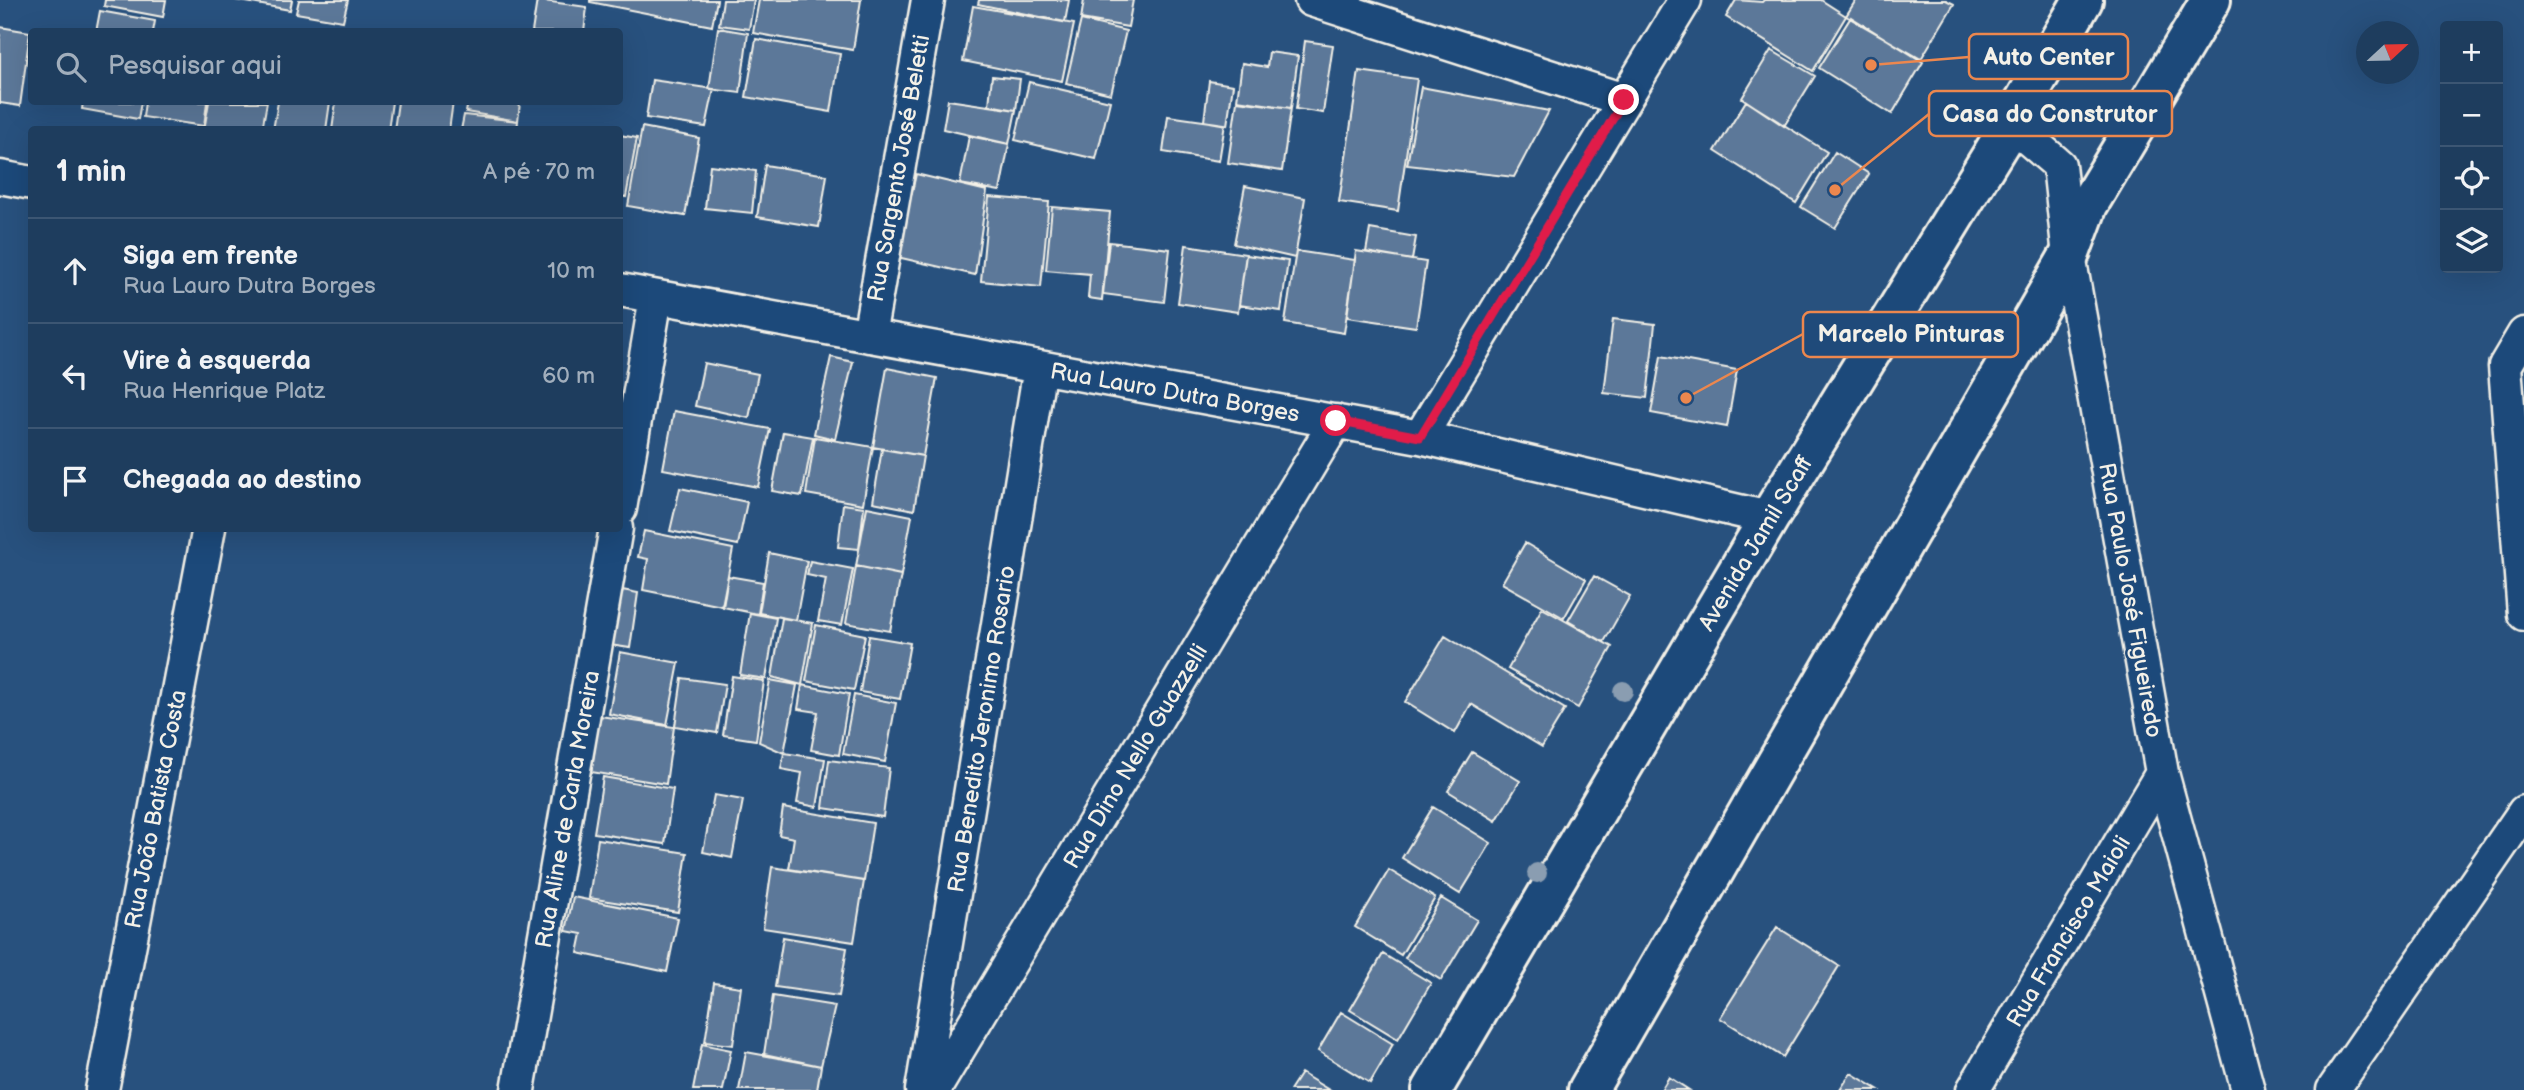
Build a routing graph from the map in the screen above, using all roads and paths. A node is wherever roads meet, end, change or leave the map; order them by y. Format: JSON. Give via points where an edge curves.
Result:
{"nodes":[{"id":1,"x":928,"y":0,"type":"edge"},
{"id":2,"x":1311,"y":0,"type":"edge"},
{"id":3,"x":1685,"y":0,"type":"edge"},
{"id":4,"x":2083,"y":0,"type":"edge"},
{"id":5,"x":2211,"y":0,"type":"edge"},
{"id":6,"x":1624,"y":100,"type":"junction"},
{"id":7,"x":2011,"y":124,"type":"junction"},
{"id":8,"x":0,"y":177,"type":"edge"},
{"id":9,"x":28,"y":182,"type":"edge"},
{"id":10,"x":2069,"y":256,"type":"junction"},
{"id":11,"x":623,"y":291,"type":"edge"},
{"id":12,"x":656,"y":297,"type":"junction"},
{"id":13,"x":2524,"y":334,"type":"edge"},
{"id":14,"x":869,"y":336,"type":"junction"},
{"id":15,"x":1040,"y":368,"type":"junction"},
{"id":16,"x":1336,"y":421,"type":"junction"},
{"id":17,"x":1420,"y":437,"type":"junction"},
{"id":18,"x":623,"y":491,"type":"edge"},
{"id":19,"x":1769,"y":519,"type":"junction"},
{"id":20,"x":208,"y":532,"type":"edge"},
{"id":21,"x":615,"y":532,"type":"edge"},
{"id":22,"x":2524,"y":614,"type":"edge"},
{"id":23,"x":2162,"y":773,"type":"junction"},
{"id":24,"x":2524,"y":812,"type":"edge"},
{"id":25,"x":102,"y":1090,"type":"edge"},
{"id":26,"x":519,"y":1090,"type":"edge"},
{"id":27,"x":922,"y":1090,"type":"edge"},
{"id":28,"x":934,"y":1090,"type":"edge"},
{"id":29,"x":1433,"y":1090,"type":"edge"},
{"id":30,"x":1588,"y":1090,"type":"edge"},
{"id":31,"x":1973,"y":1090,"type":"edge"},
{"id":32,"x":2248,"y":1090,"type":"edge"},
{"id":33,"x":2333,"y":1090,"type":"edge"}],
"edges":[{"from":1,"to":14,"type":"street","name":"Rua Sargento José Beletti"},
{"from":2,"to":6,"type":"street"},
{"from":3,"to":6,"type":"street"},
{"from":4,"to":7,"type":"main road","name":"Avenida Jamil Scaff"},
{"from":5,"to":10,"type":"main road","via":[[2088,205]]},
{"from":6,"to":17,"type":"street"},
{"from":7,"to":10,"type":"street","name":"Rua Paulo José Figueiredo","via":[[2059,165]]},
{"from":7,"to":19,"type":"main road","name":"Avenida Jamil Scaff"},
{"from":8,"to":9,"type":"street"},
{"from":10,"to":23,"type":"street","name":"Rua Paulo José Figueiredo"},
{"from":10,"to":30,"type":"main road"},
{"from":11,"to":12,"type":"street","name":"Rua Lauro Dutra Borges"},
{"from":12,"to":14,"type":"street","name":"Rua Lauro Dutra Borges"},
{"from":12,"to":18,"type":"street"},
{"from":13,"to":22,"type":"street","via":[[2505,366]]},
{"from":14,"to":15,"type":"street","name":"Rua Lauro Dutra Borges"},
{"from":15,"to":16,"type":"street","name":"Rua Lauro Dutra Borges"},
{"from":15,"to":27,"type":"street","name":"Rua Benedito Jeronimo Rosario"},
{"from":16,"to":17,"type":"street","name":"Rua Lauro Dutra Borges"},
{"from":16,"to":28,"type":"street","name":"Rua Dino Nello Guazzelli"},
{"from":17,"to":19,"type":"street","name":"Rua Lauro Dutra Borges"},
{"from":19,"to":29,"type":"main road","name":"Avenida Jamil Scaff"},
{"from":20,"to":25,"type":"street","name":"Rua João Batista Costa"},
{"from":21,"to":26,"type":"street","name":"Rua Aline de Carla Moreira"},
{"from":23,"to":31,"type":"street","name":"Rua Francisco Maioli"},
{"from":23,"to":32,"type":"street","name":"Rua Paulo José Figueiredo"},
{"from":24,"to":33,"type":"street"}]}
